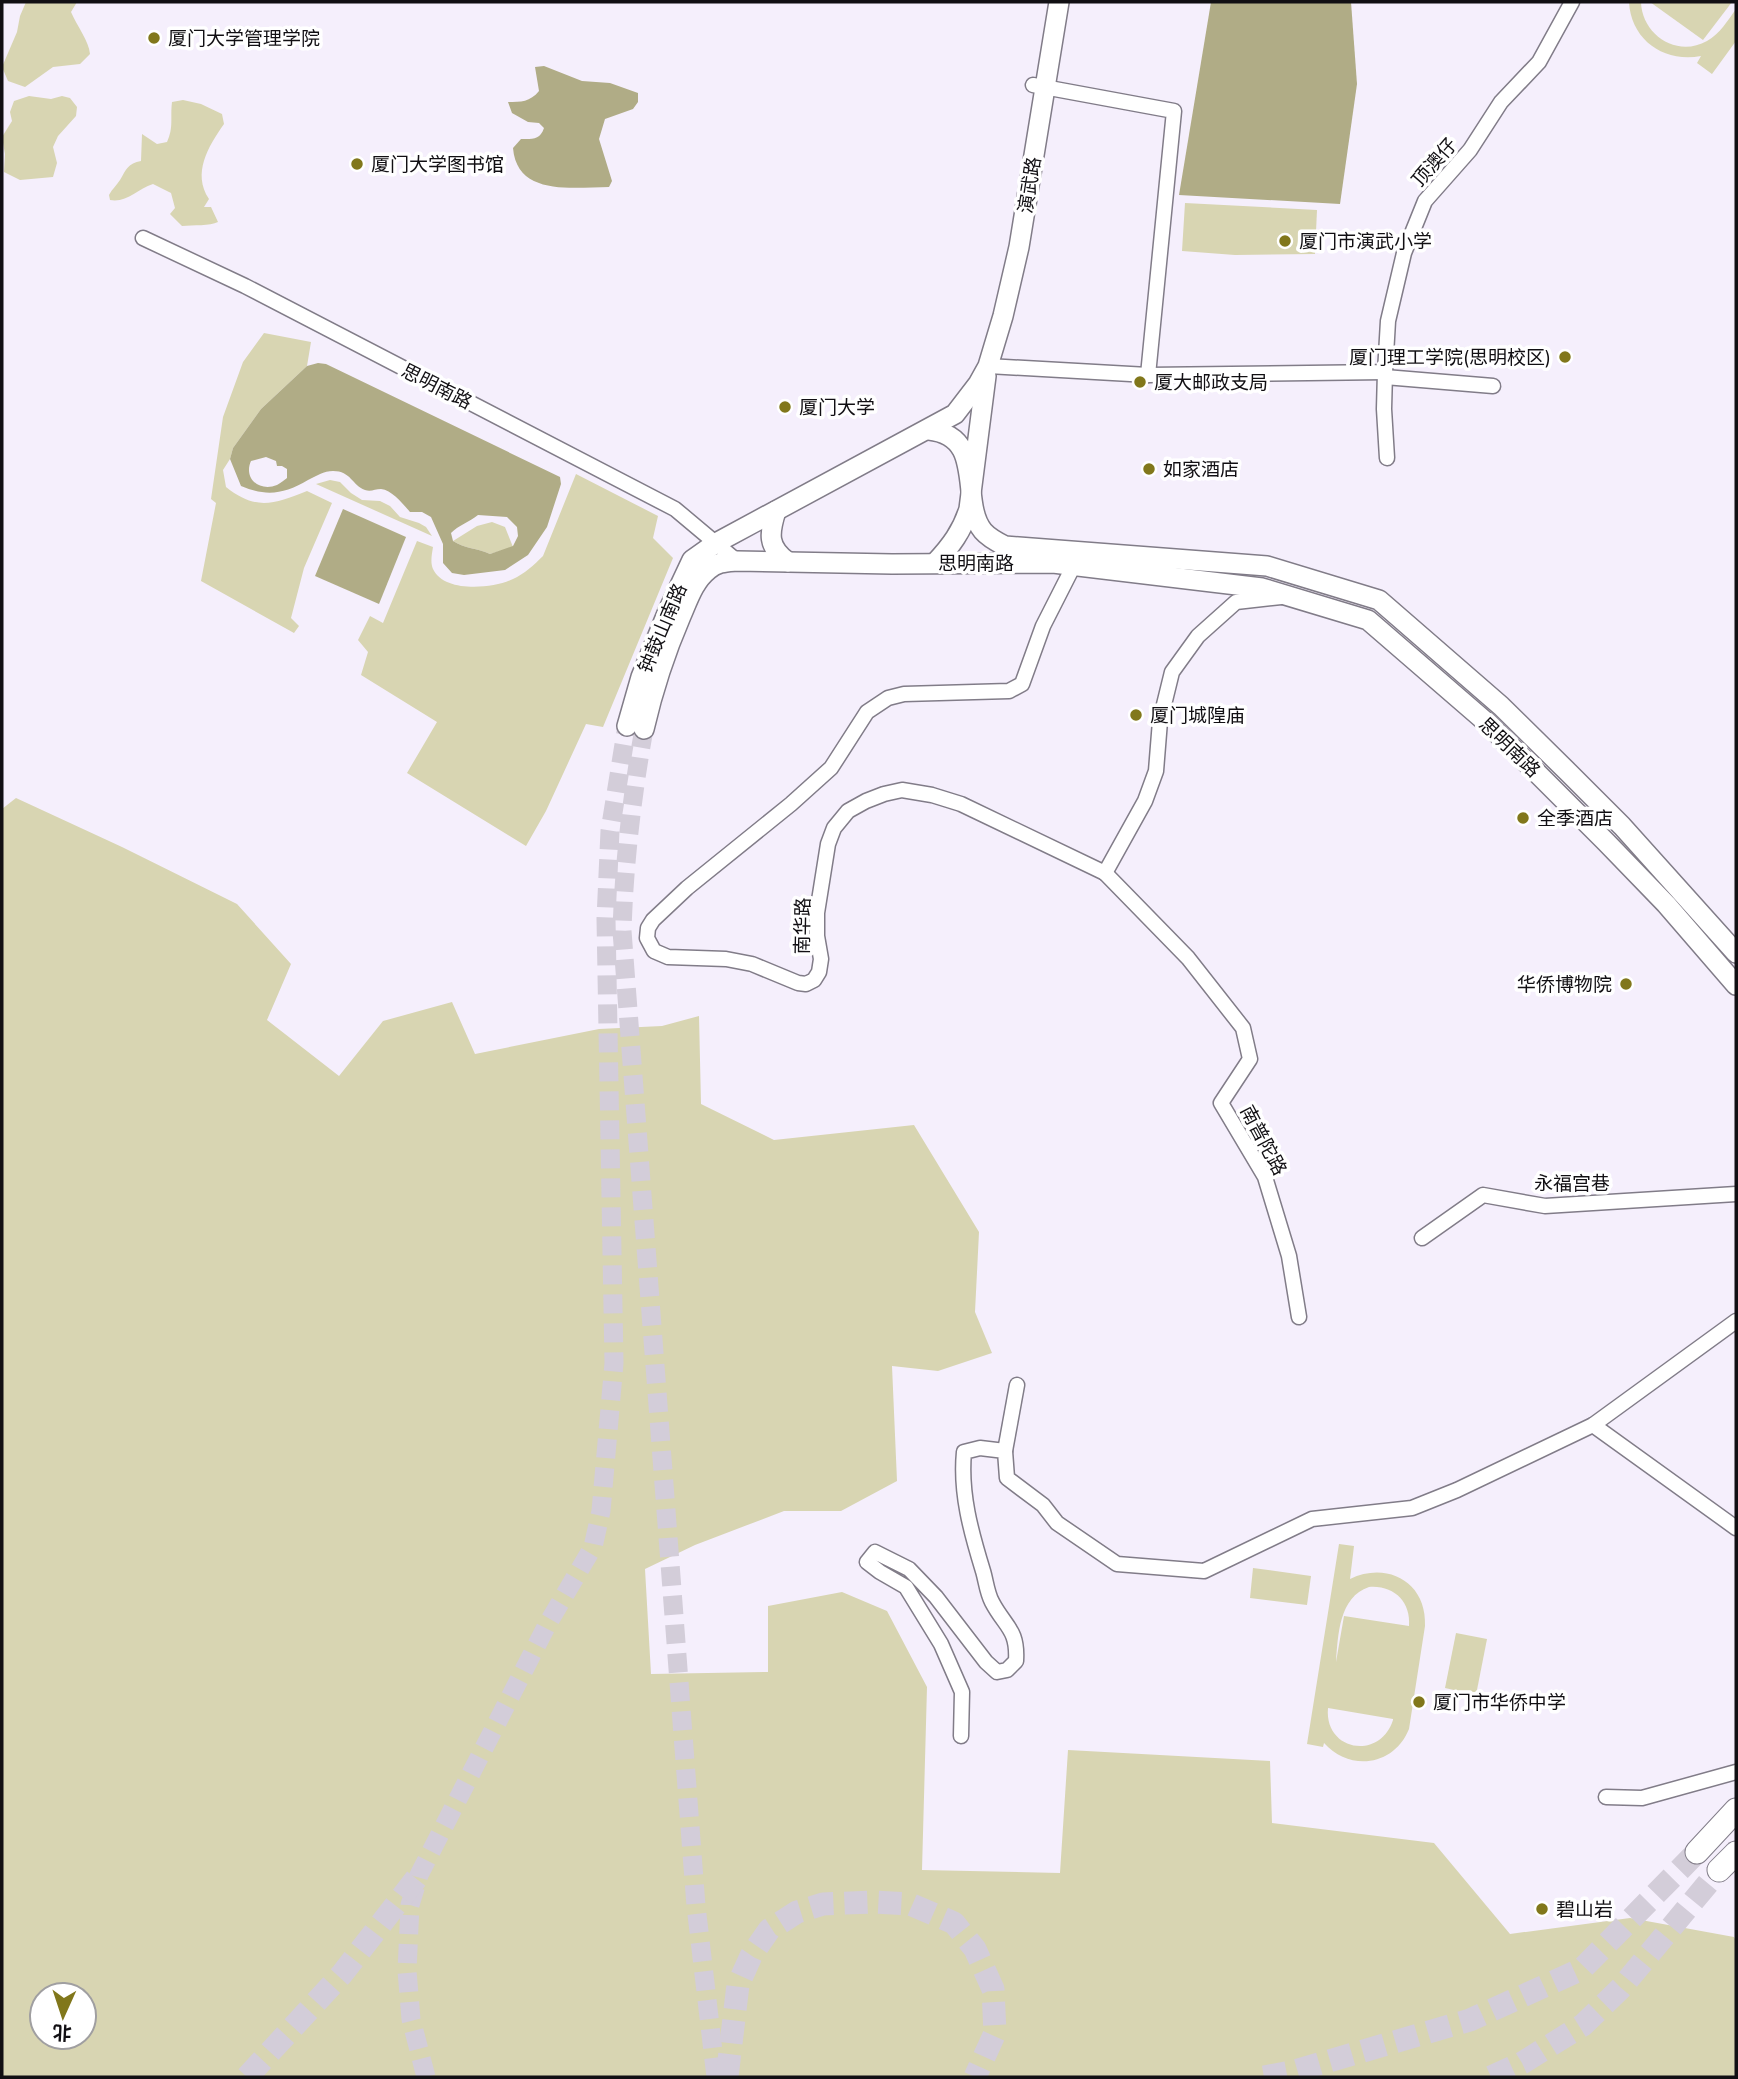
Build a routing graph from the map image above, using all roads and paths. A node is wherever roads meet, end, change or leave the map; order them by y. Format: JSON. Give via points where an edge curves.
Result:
{"nodes":[{"id":1,"x":1046,"y":2,"type":"edge"},
{"id":2,"x":1059,"y":2,"type":"edge"},
{"id":3,"x":1572,"y":2,"type":"edge"},
{"id":4,"x":1039,"y":86,"type":"junction"},
{"id":5,"x":143,"y":238,"type":"dead end"},
{"id":6,"x":988,"y":366,"type":"junction"},
{"id":7,"x":1148,"y":375,"type":"junction"},
{"id":8,"x":1385,"y":375,"type":"junction"},
{"id":9,"x":1493,"y":386,"type":"dead end"},
{"id":10,"x":929,"y":430,"type":"junction"},
{"id":11,"x":1387,"y":457,"type":"dead end"},
{"id":12,"x":972,"y":488,"type":"junction"},
{"id":13,"x":776,"y":511,"type":"junction"},
{"id":14,"x":716,"y":543,"type":"junction"},
{"id":15,"x":737,"y":561,"type":"junction"},
{"id":16,"x":788,"y":562,"type":"junction"},
{"id":17,"x":935,"y":563,"type":"junction"},
{"id":18,"x":1074,"y":565,"type":"junction"},
{"id":19,"x":1289,"y":596,"type":"junction"},
{"id":20,"x":1105,"y":873,"type":"junction"},
{"id":21,"x":1736,"y":953,"type":"edge"},
{"id":22,"x":1736,"y":985,"type":"edge"},
{"id":23,"x":1736,"y":1194,"type":"edge"},
{"id":24,"x":1422,"y":1238,"type":"dead end"},
{"id":25,"x":1299,"y":1317,"type":"dead end"},
{"id":26,"x":1736,"y":1321,"type":"edge"},
{"id":27,"x":1017,"y":1385,"type":"dead end"},
{"id":28,"x":1593,"y":1425,"type":"junction"},
{"id":29,"x":1005,"y":1451,"type":"junction"},
{"id":30,"x":1736,"y":1528,"type":"edge"},
{"id":31,"x":961,"y":1736,"type":"dead end"},
{"id":32,"x":1736,"y":1772,"type":"edge"},
{"id":33,"x":1606,"y":1797,"type":"dead end"},
{"id":34,"x":1736,"y":1810,"type":"edge"},
{"id":35,"x":1697,"y":1852,"type":"tunnel mouth"},
{"id":36,"x":1736,"y":1853,"type":"edge"},
{"id":37,"x":1719,"y":1870,"type":"tunnel mouth"}],
"edges":[{"from":1,"to":4,"type":"main road","name":"演武路"},
{"from":2,"to":4,"type":"main road","name":"演武路"},
{"from":3,"to":8,"type":"street","name":"顶澳仔","via":[[1539,62],[1425,201],[1404,253],[1388,321]]},
{"from":4,"to":6,"type":"main road","name":"演武路","via":[[999,285]]},
{"from":4,"to":7,"type":"street","via":[[1174,111]]},
{"from":5,"to":14,"type":"street","name":"思明南路","via":[[245,286],[675,509]]},
{"from":6,"to":7,"type":"street"},
{"from":6,"to":10,"type":"main road","name":"钟鼓山南路","via":[[955,415]]},
{"from":6,"to":12,"type":"main road","name":"演武路"},
{"from":7,"to":8,"type":"street"},
{"from":8,"to":9,"type":"street"},
{"from":8,"to":11,"type":"street","name":"顶澳仔"},
{"from":10,"to":12,"type":"main road","name":"思明南路","via":[[941,431],[957,443]]},
{"from":10,"to":13,"type":"main road","name":"钟鼓山南路"},
{"from":12,"to":17,"type":"main road","name":"演武路","via":[[960,532]]},
{"from":12,"to":21,"type":"main road","name":"思明南路","via":[[982,530],[1005,546],[1267,566],[1379,600],[1511,715],[1622,826]]},
{"from":13,"to":14,"type":"main road","name":"钟鼓山南路"},
{"from":13,"to":16,"type":"main road","via":[[771,541]]},
{"from":14,"to":15,"type":"street","name":"思明南路"},
{"from":14,"to":15,"type":"main road","name":"钟鼓山南路","via":[[692,560],[652,645],[640,677],[635,727],[692,589],[718,562]]},
{"from":15,"to":16,"type":"main road","name":"思明南路"},
{"from":16,"to":17,"type":"main road","name":"思明南路"},
{"from":17,"to":18,"type":"main road","name":"思明南路"},
{"from":18,"to":19,"type":"main road","name":"思明南路","via":[[1262,588]]},
{"from":18,"to":20,"type":"street","name":"南华路","via":[[1043,626],[1022,684],[1009,691],[904,694],[867,712],[831,768],[687,888],[653,920],[647,938],[654,951],[667,957],[726,959],[752,964],[797,983],[814,980],[821,959],[817,913],[834,828],[848,811],[902,790],[961,804]]},
{"from":19,"to":20,"type":"street","via":[[1236,602],[1198,636],[1172,672],[1160,722],[1156,771],[1145,801]]},
{"from":19,"to":22,"type":"main road","name":"思明南路","via":[[1368,620],[1476,714],[1606,842]]},
{"from":20,"to":25,"type":"street","name":"南普陀路","via":[[1188,958],[1243,1028],[1250,1059],[1221,1103],[1265,1177],[1289,1256]]},
{"from":23,"to":24,"type":"street","name":"永福宫巷","via":[[1545,1206],[1483,1195]]},
{"from":26,"to":28,"type":"street"},
{"from":27,"to":29,"type":"street"},
{"from":28,"to":29,"type":"street","via":[[1412,1508],[1312,1519],[1205,1572],[1117,1564],[1057,1523],[1043,1505],[1007,1478]]},
{"from":28,"to":30,"type":"street"},
{"from":29,"to":31,"type":"street","via":[[980,1448],[964,1452],[963,1468],[965,1505],[991,1601],[1017,1647],[1016,1661],[1007,1670],[997,1672],[986,1662],[909,1569],[875,1552],[867,1562],[906,1587],[941,1644],[962,1692]]},
{"from":32,"to":33,"type":"street","via":[[1642,1798]]},
{"from":34,"to":35,"type":"highway"},
{"from":36,"to":37,"type":"highway"}]}
